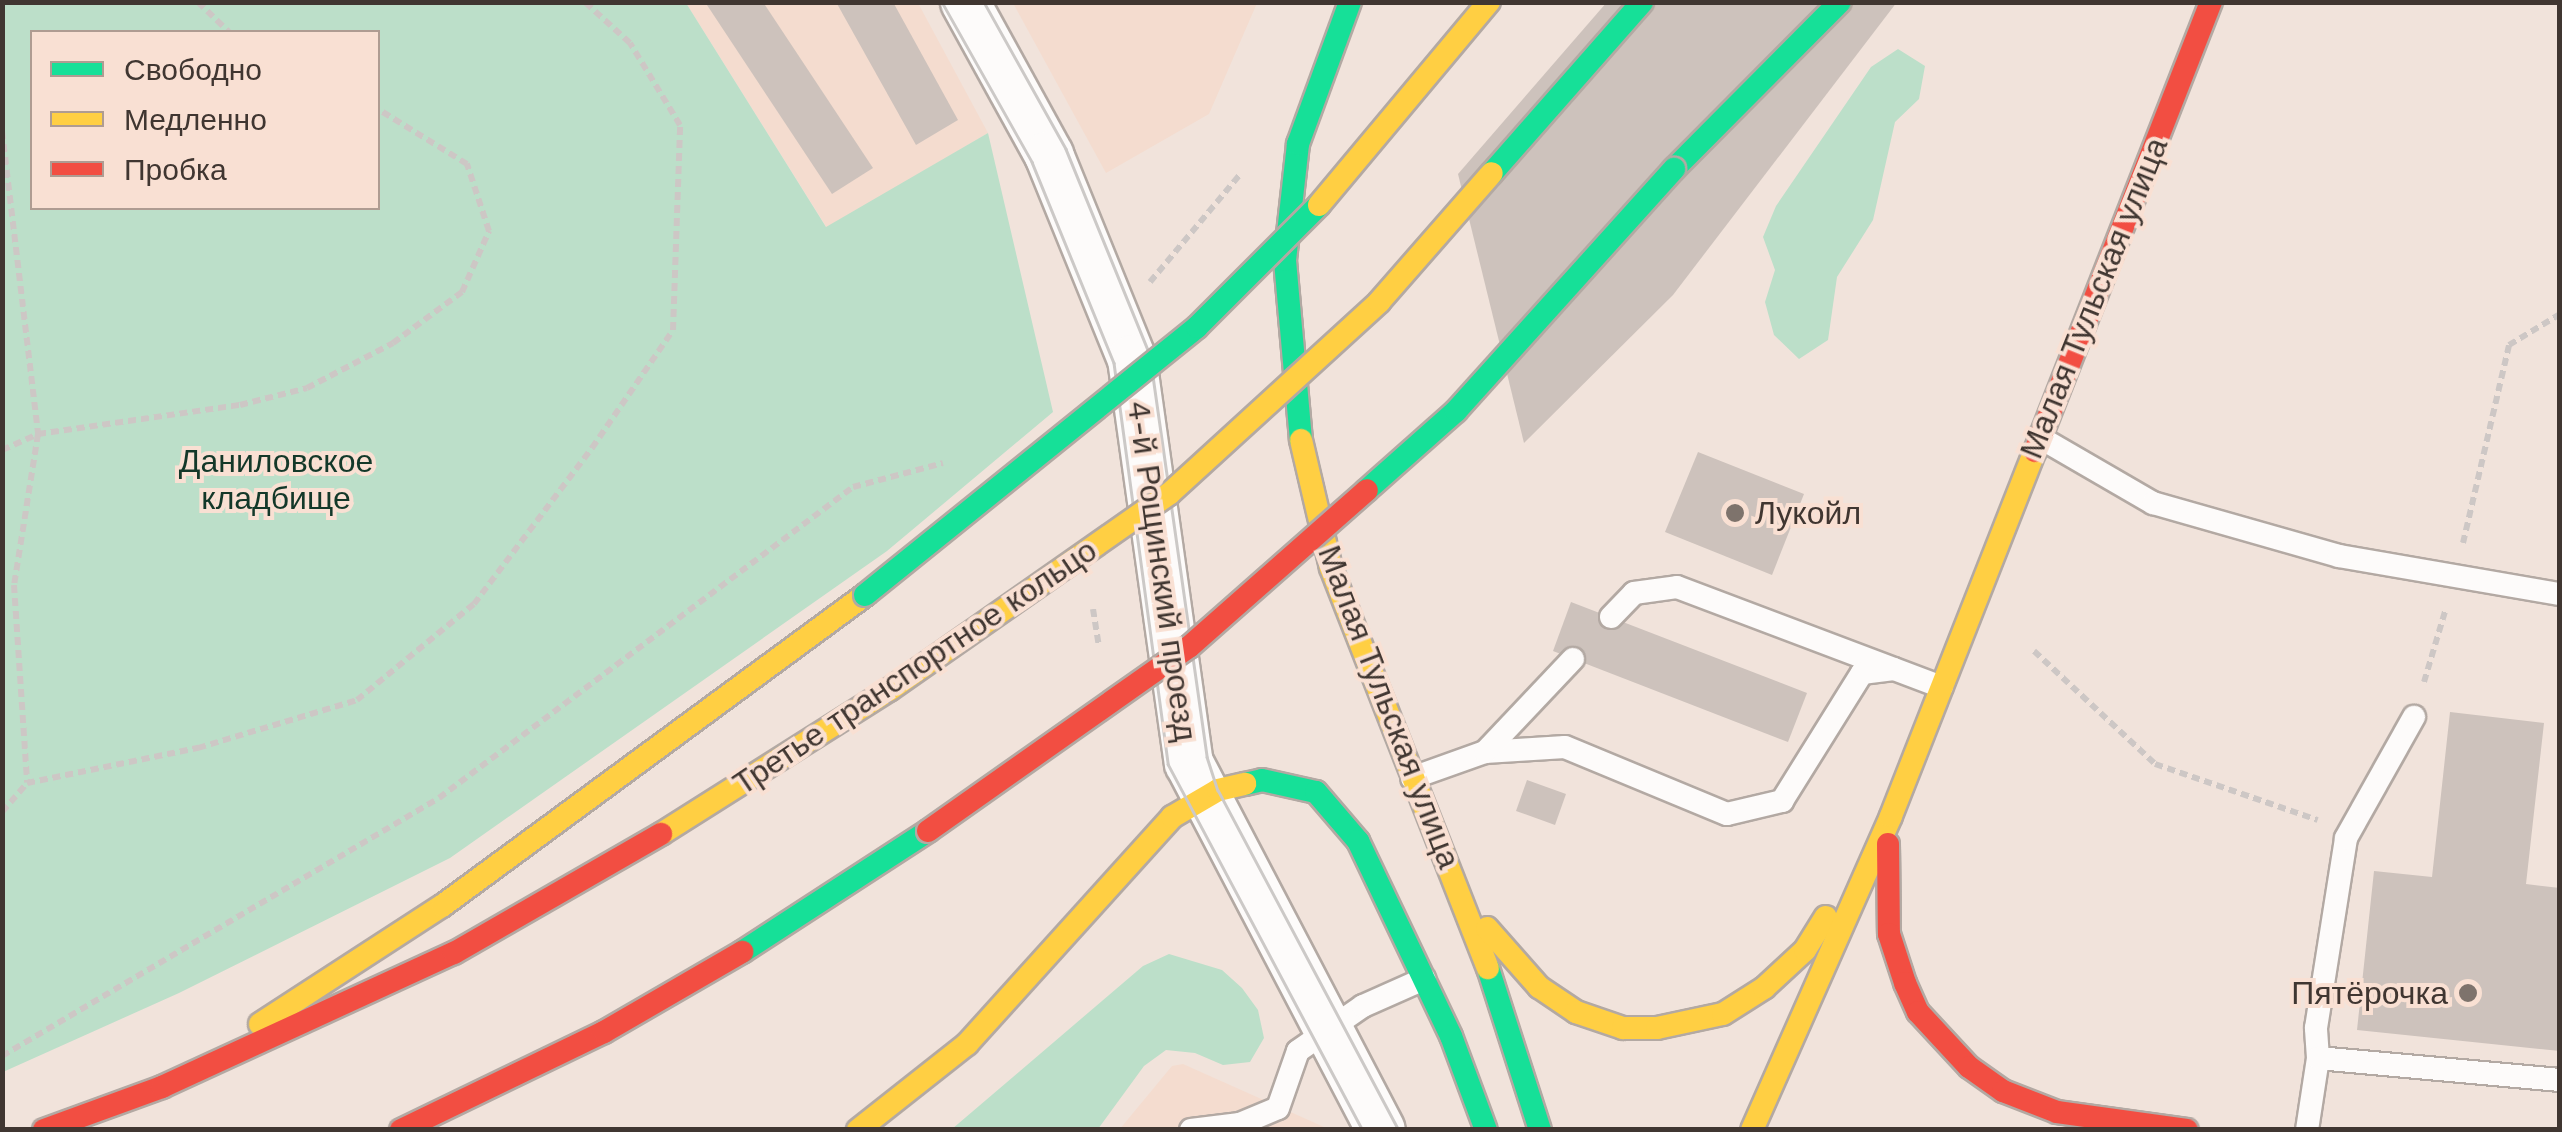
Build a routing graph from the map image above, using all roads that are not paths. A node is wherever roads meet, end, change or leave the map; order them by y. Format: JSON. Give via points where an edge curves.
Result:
{"nodes":[{"id":1,"x":966,"y":2,"type":"edge"},
{"id":2,"x":1350,"y":2,"type":"edge"},
{"id":3,"x":1489,"y":2,"type":"edge"},
{"id":4,"x":1642,"y":2,"type":"edge"},
{"id":5,"x":1802,"y":2,"type":"edge"},
{"id":6,"x":1840,"y":2,"type":"edge"},
{"id":7,"x":2211,"y":2,"type":"edge"},
{"id":8,"x":1674,"y":169,"type":"junction"},
{"id":9,"x":2039,"y":437,"type":"junction"},
{"id":10,"x":2560,"y":594,"type":"edge"},
{"id":11,"x":1611,"y":617,"type":"dead end"},
{"id":12,"x":1573,"y":659,"type":"dead end"},
{"id":13,"x":1894,"y":668,"type":"junction"},
{"id":14,"x":1942,"y":687,"type":"junction"},
{"id":15,"x":2414,"y":717,"type":"road end"},
{"id":16,"x":1485,"y":752,"type":"junction"},
{"id":17,"x":1412,"y":778,"type":"junction"},
{"id":18,"x":1204,"y":797,"type":"junction"},
{"id":19,"x":1890,"y":816,"type":"junction"},
{"id":20,"x":1457,"y":884,"type":"junction"},
{"id":21,"x":1424,"y":980,"type":"junction"},
{"id":22,"x":1330,"y":1032,"type":"junction"},
{"id":23,"x":2318,"y":1058,"type":"junction"},
{"id":24,"x":2560,"y":1080,"type":"edge"},
{"id":25,"x":162,"y":1086,"type":"junction"},
{"id":26,"x":44,"y":1130,"type":"edge"},
{"id":27,"x":401,"y":1130,"type":"edge"},
{"id":28,"x":858,"y":1130,"type":"edge"},
{"id":29,"x":1191,"y":1130,"type":"edge"},
{"id":30,"x":1381,"y":1130,"type":"edge"},
{"id":31,"x":1486,"y":1130,"type":"edge"},
{"id":32,"x":1540,"y":1130,"type":"edge"},
{"id":33,"x":1752,"y":1130,"type":"edge"},
{"id":34,"x":2187,"y":1130,"type":"edge"},
{"id":35,"x":2307,"y":1130,"type":"edge"}],
"edges":[{"from":1,"to":18,"type":"street","name":"4-й Рощинский проезд","via":[[1049,156],[1132,359],[1189,764]]},
{"from":2,"to":17,"type":"main road","name":"Малая Тульская улица","via":[[1298,144],[1284,260],[1294,409],[1331,568]]},
{"from":3,"to":25,"type":"main road","bridge":true,"via":[[1352,172],[1198,327],[865,595],[442,906]]},
{"from":4,"to":25,"type":"main road","name":"Третье транспортное кольцо","bridge":true,"via":[[1380,302],[1169,494],[716,802],[454,953]]},
{"from":5,"to":8,"type":"main road"},
{"from":6,"to":8,"type":"main road"},
{"from":7,"to":9,"type":"main road","name":"Малая Тульская улица"},
{"from":8,"to":27,"type":"main road","bridge":true,"via":[[1456,411],[1189,648],[805,916],[604,1032]]},
{"from":9,"to":10,"type":"lane","via":[[2153,503],[2339,556]]},
{"from":9,"to":14,"type":"main road","name":"Малая Тульская улица"},
{"from":11,"to":13,"type":"lane","via":[[1634,593],[1678,587]]},
{"from":12,"to":16,"type":"lane"},
{"from":13,"to":14,"type":"lane"},
{"from":13,"to":16,"type":"lane","via":[[1862,672],[1782,801],[1727,814],[1564,747]]},
{"from":14,"to":19,"type":"main road","name":"Малая Тульская улица"},
{"from":15,"to":23,"type":"lane","via":[[2346,838],[2316,1028]]},
{"from":16,"to":17,"type":"lane"},
{"from":17,"to":20,"type":"main road","name":"Малая Тульская улица"},
{"from":18,"to":21,"type":"main road","via":[[1262,780],[1316,792],[1358,842]]},
{"from":18,"to":22,"type":"street","name":"4-й Рощинский проезд"},
{"from":18,"to":28,"type":"main road","via":[[1149,839],[967,1044]]},
{"from":19,"to":20,"type":"main road","via":[[1805,950],[1750,997],[1692,1023],[1623,1028],[1576,1012],[1502,950]]},
{"from":19,"to":33,"type":"main road"},
{"from":19,"to":34,"type":"main road","via":[[1889,934],[1918,1012],[1938,1036],[2003,1091],[2057,1112]]},
{"from":20,"to":32,"type":"main road","via":[[1528,1077]]},
{"from":21,"to":22,"type":"lane","via":[[1363,1006]]},
{"from":21,"to":31,"type":"main road"},
{"from":22,"to":29,"type":"lane","via":[[1298,1051],[1278,1108],[1240,1124]]},
{"from":22,"to":30,"type":"street","name":"4-й Рощинский проезд"},
{"from":23,"to":24,"type":"lane"},
{"from":23,"to":35,"type":"lane"},
{"from":25,"to":26,"type":"main road","name":"Третье транспортное кольцо"}]}
